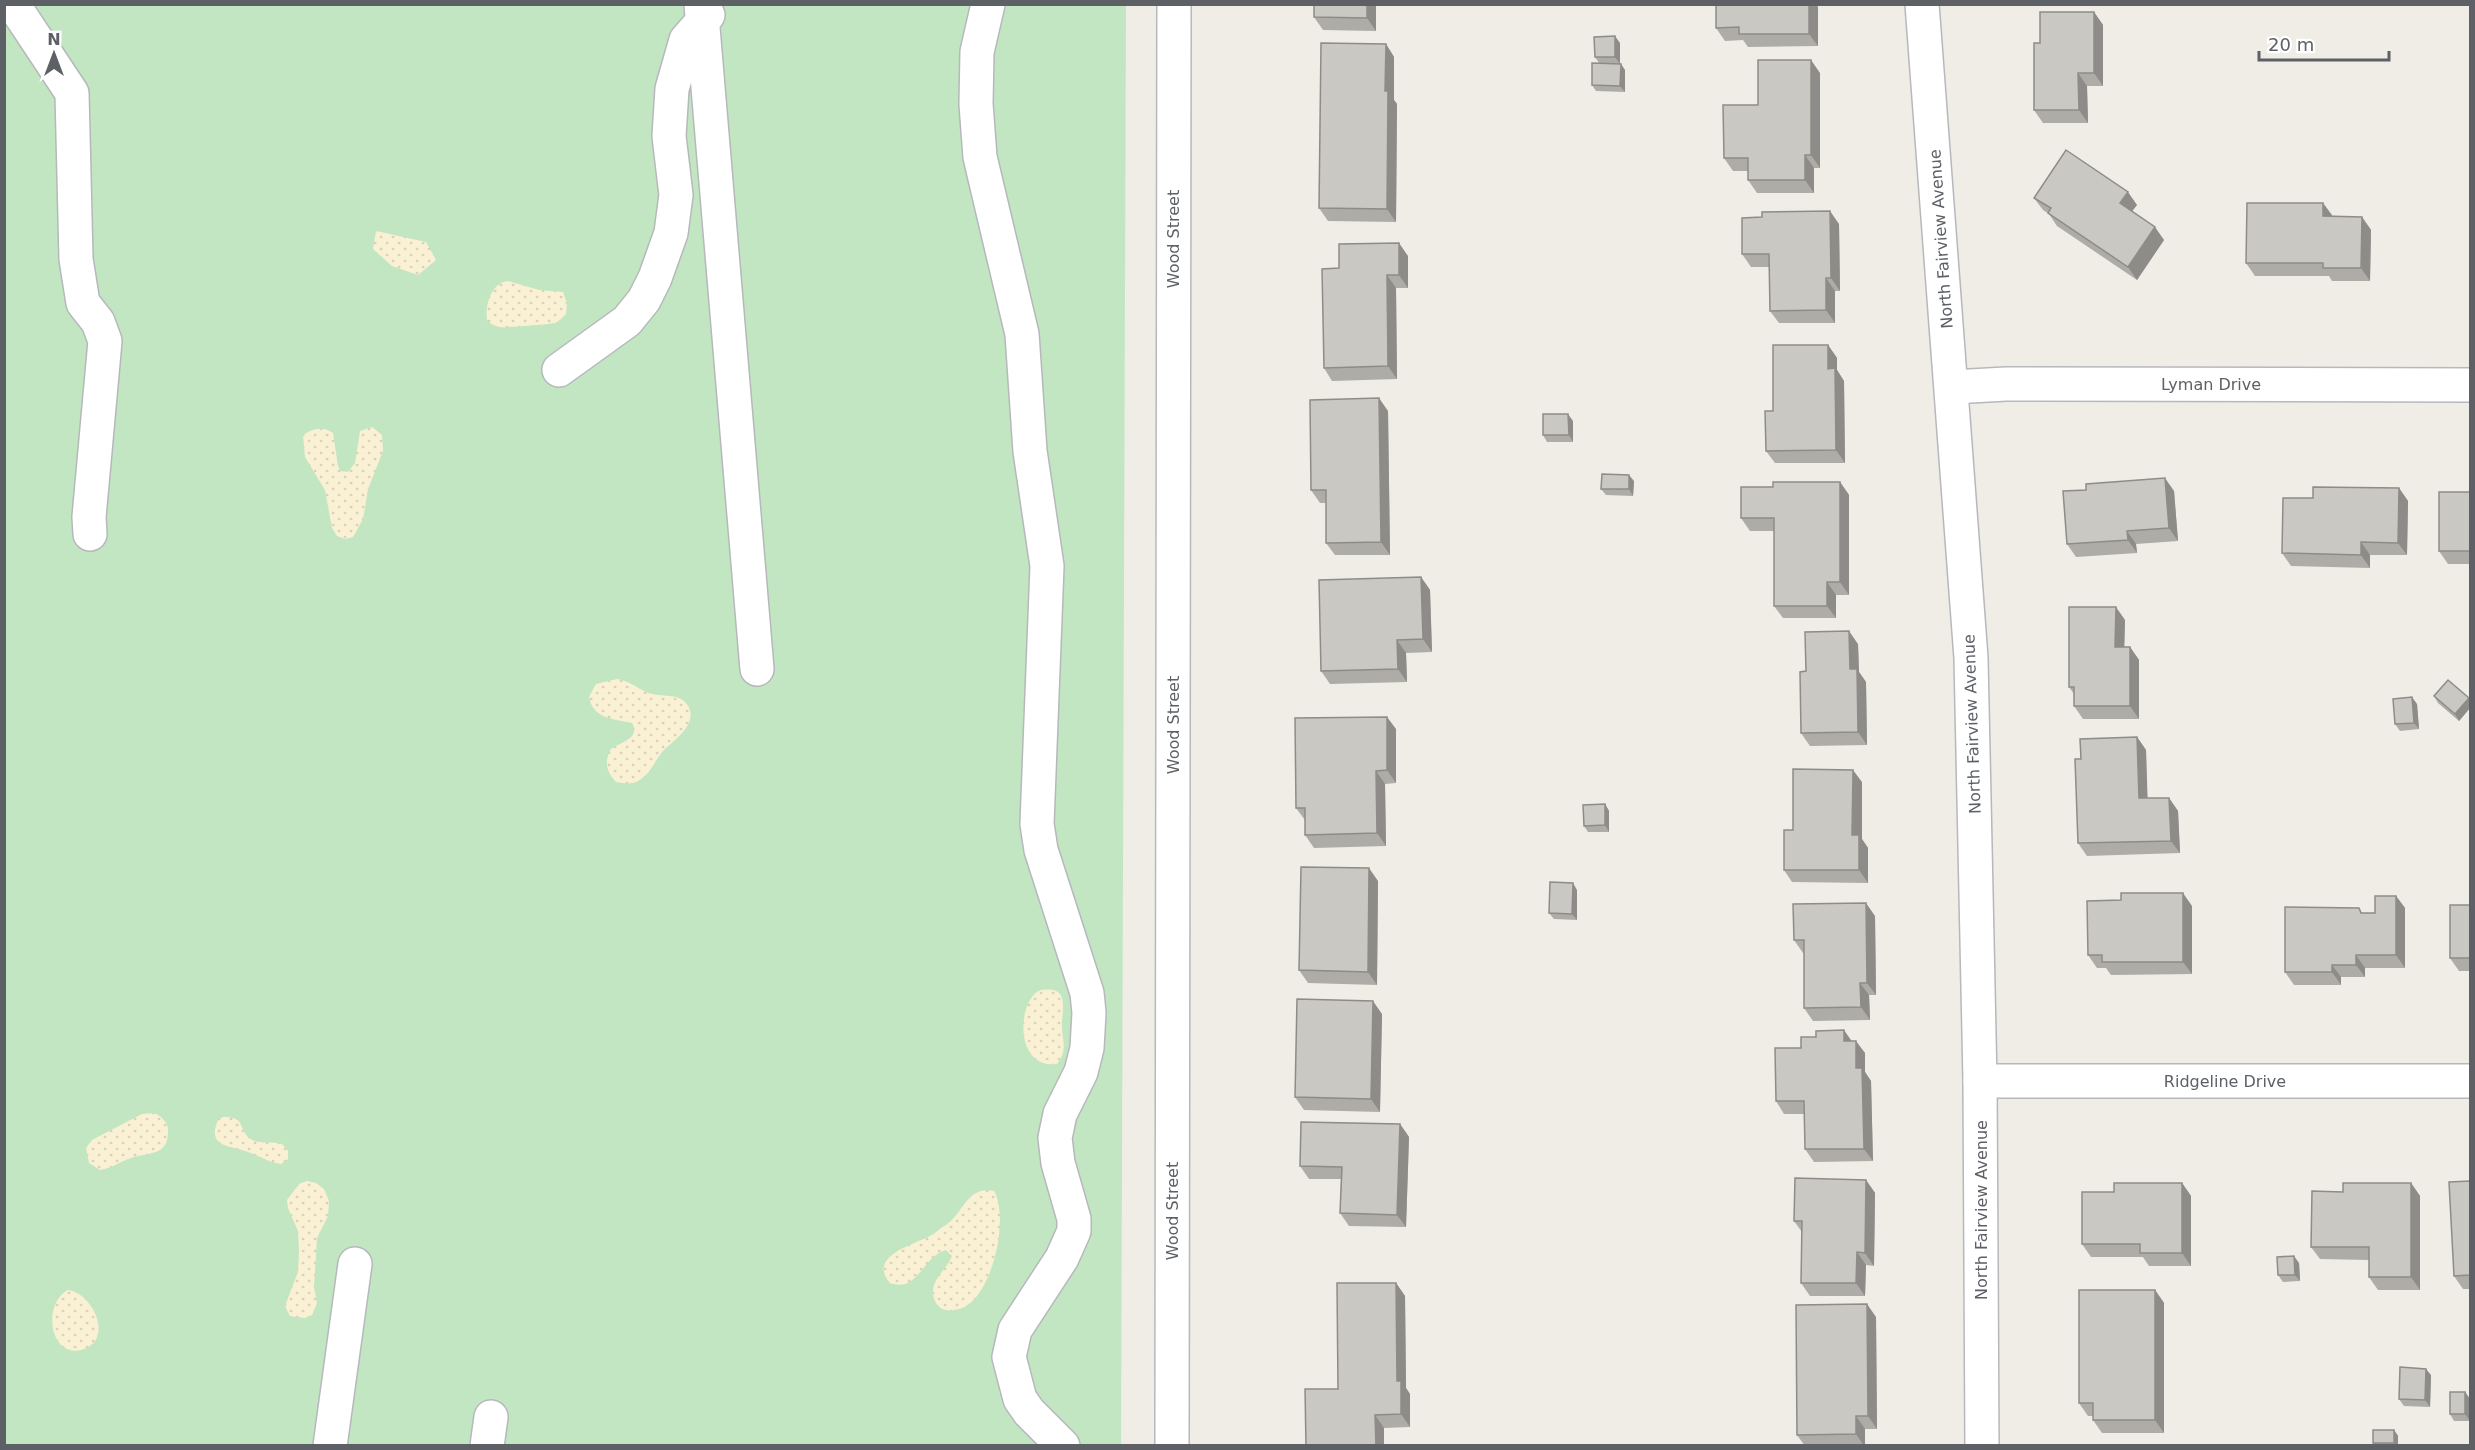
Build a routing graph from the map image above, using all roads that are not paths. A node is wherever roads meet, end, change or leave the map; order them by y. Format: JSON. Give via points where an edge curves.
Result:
{"nodes":[{"id":1,"x":13,"y":4,"type":"edge"},
{"id":2,"x":988,"y":4,"type":"edge"},
{"id":3,"x":1174,"y":4,"type":"edge"},
{"id":4,"x":1922,"y":4,"type":"edge"},
{"id":5,"x":708,"y":10,"type":"edge"},
{"id":6,"x":560,"y":370,"type":"dead end"},
{"id":7,"x":2470,"y":385,"type":"edge"},
{"id":8,"x":1952,"y":387,"type":"junction"},
{"id":9,"x":90,"y":534,"type":"dead end"},
{"id":10,"x":757,"y":669,"type":"dead end"},
{"id":11,"x":1980,"y":1081,"type":"junction"},
{"id":12,"x":2470,"y":1081,"type":"edge"},
{"id":13,"x":355,"y":1264,"type":"dead end"},
{"id":14,"x":330,"y":1446,"type":"edge"},
{"id":15,"x":1063,"y":1446,"type":"edge"},
{"id":16,"x":1172,"y":1446,"type":"edge"},
{"id":17,"x":1982,"y":1446,"type":"edge"}],
"edges":[{"from":1,"to":9,"type":"street","via":[[73,96],[78,270],[83,303],[98,322],[105,341]]},
{"from":2,"to":15,"type":"street","via":[[977,52],[980,158],[1023,344],[1030,451],[1047,566],[1037,824],[1041,850],[1082,976],[1089,1013],[1083,1065],[1060,1114],[1055,1138],[1074,1231],[1062,1258],[1015,1330],[1009,1357],[1020,1399]]},
{"from":3,"to":16,"type":"street","name":"Wood Street"},
{"from":4,"to":8,"type":"street","name":"North Fairview Avenue"},
{"from":5,"to":6,"type":"street","via":[[686,40],[672,88],[669,136],[676,195],[662,262],[644,300],[627,321]]},
{"from":5,"to":10,"type":"street"},
{"from":7,"to":8,"type":"street","name":"Lyman Drive"},
{"from":8,"to":11,"type":"street","name":"North Fairview Avenue","via":[[1971,658]]},
{"from":11,"to":12,"type":"street","name":"Ridgeline Drive"},
{"from":11,"to":17,"type":"street","name":"North Fairview Avenue"},
{"from":13,"to":14,"type":"street"}]}
